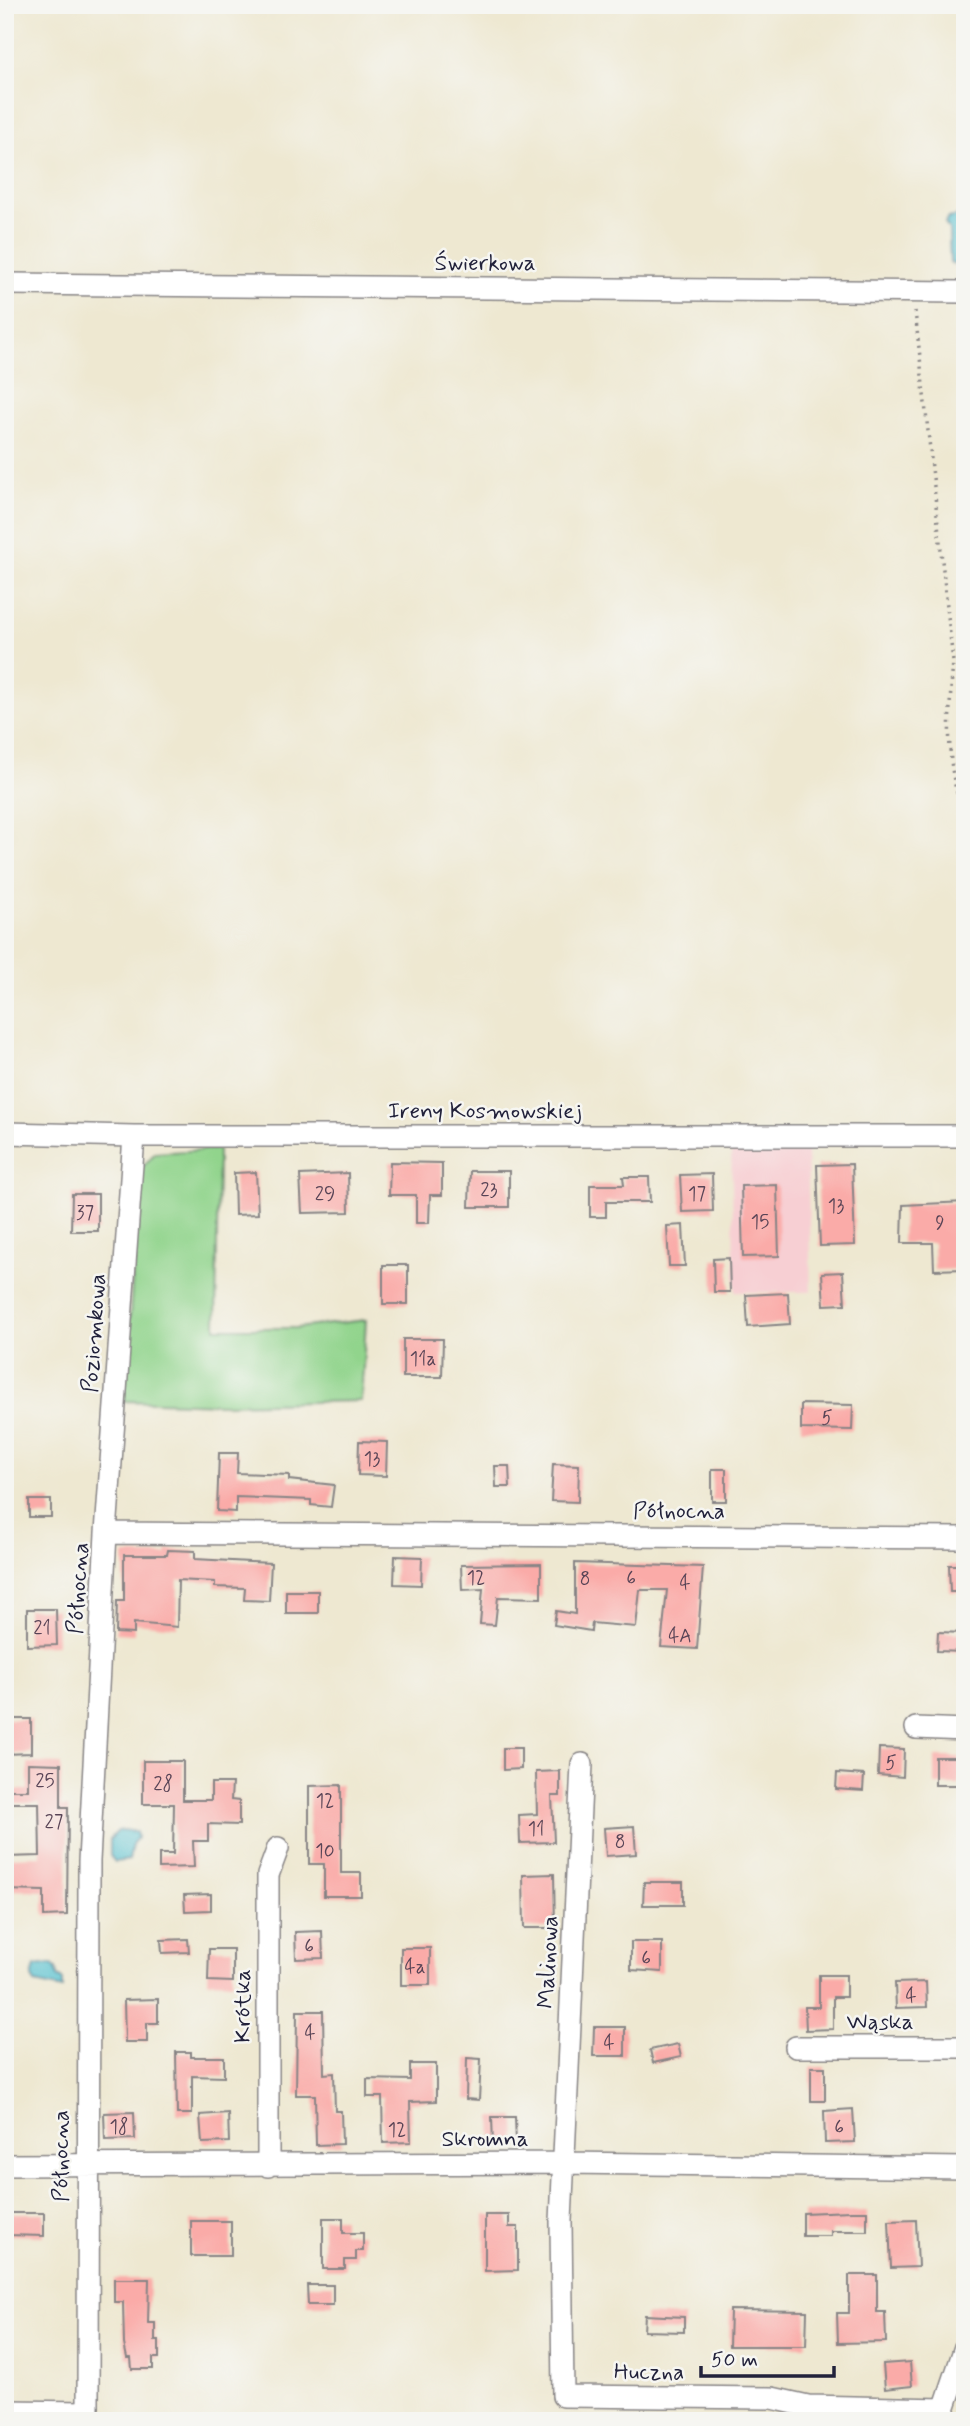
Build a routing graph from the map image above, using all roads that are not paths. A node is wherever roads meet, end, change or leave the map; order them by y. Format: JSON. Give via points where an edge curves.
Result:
{"nodes":[{"id":1,"x":5,"y":284,"type":"edge"},
{"id":2,"x":965,"y":292,"type":"edge"},
{"id":3,"x":5,"y":1133,"type":"edge"},
{"id":4,"x":134,"y":1136,"type":"junction"},
{"id":5,"x":965,"y":1136,"type":"edge"},
{"id":6,"x":106,"y":1533,"type":"junction"},
{"id":7,"x":965,"y":1538,"type":"edge"},
{"id":8,"x":916,"y":1728,"type":"dead end"},
{"id":9,"x":965,"y":1730,"type":"edge"},
{"id":10,"x":582,"y":1764,"type":"dead end"},
{"id":11,"x":278,"y":1848,"type":"dead end"},
{"id":12,"x":796,"y":2047,"type":"dead end"},
{"id":13,"x":965,"y":2047,"type":"edge"},
{"id":14,"x":86,"y":2163,"type":"junction"},
{"id":15,"x":564,"y":2164,"type":"junction"},
{"id":16,"x":5,"y":2165,"type":"edge"},
{"id":17,"x":268,"y":2166,"type":"junction"},
{"id":18,"x":965,"y":2168,"type":"edge"},
{"id":19,"x":965,"y":2347,"type":"edge"},
{"id":20,"x":563,"y":2396,"type":"joint"},
{"id":21,"x":5,"y":2412,"type":"edge"},
{"id":22,"x":942,"y":2415,"type":"edge"},
{"id":23,"x":88,"y":2416,"type":"edge"}],
"edges":[{"from":1,"to":2,"type":"street","name":"Świerkowa"},
{"from":3,"to":4,"type":"street","name":"Ireny Kosmowskiej"},
{"from":4,"to":5,"type":"street","name":"Ireny Kosmowskiej"},
{"from":4,"to":6,"type":"street","name":"Poziomkowa"},
{"from":6,"to":7,"type":"street","name":"Północna"},
{"from":6,"to":14,"type":"street","name":"Północna","via":[[89,1849]]},
{"from":8,"to":9,"type":"street"},
{"from":10,"to":15,"type":"street","name":"Malinowa"},
{"from":11,"to":17,"type":"street","name":"Krótka","via":[[268,1875]]},
{"from":12,"to":13,"type":"street","name":"Wąska"},
{"from":14,"to":16,"type":"street","name":"Skromna"},
{"from":14,"to":17,"type":"street","name":"Skromna"},
{"from":14,"to":23,"type":"street","name":"Północna"},
{"from":15,"to":17,"type":"street","name":"Skromna"},
{"from":15,"to":18,"type":"street","name":"Skromna"},
{"from":15,"to":20,"type":"street","name":"Malinowa","via":[[560,2268]]},
{"from":19,"to":22,"type":"street"},
{"from":20,"to":22,"type":"street","name":"Huczna","via":[[772,2398],[808,2406]]},
{"from":21,"to":23,"type":"street"}]}
